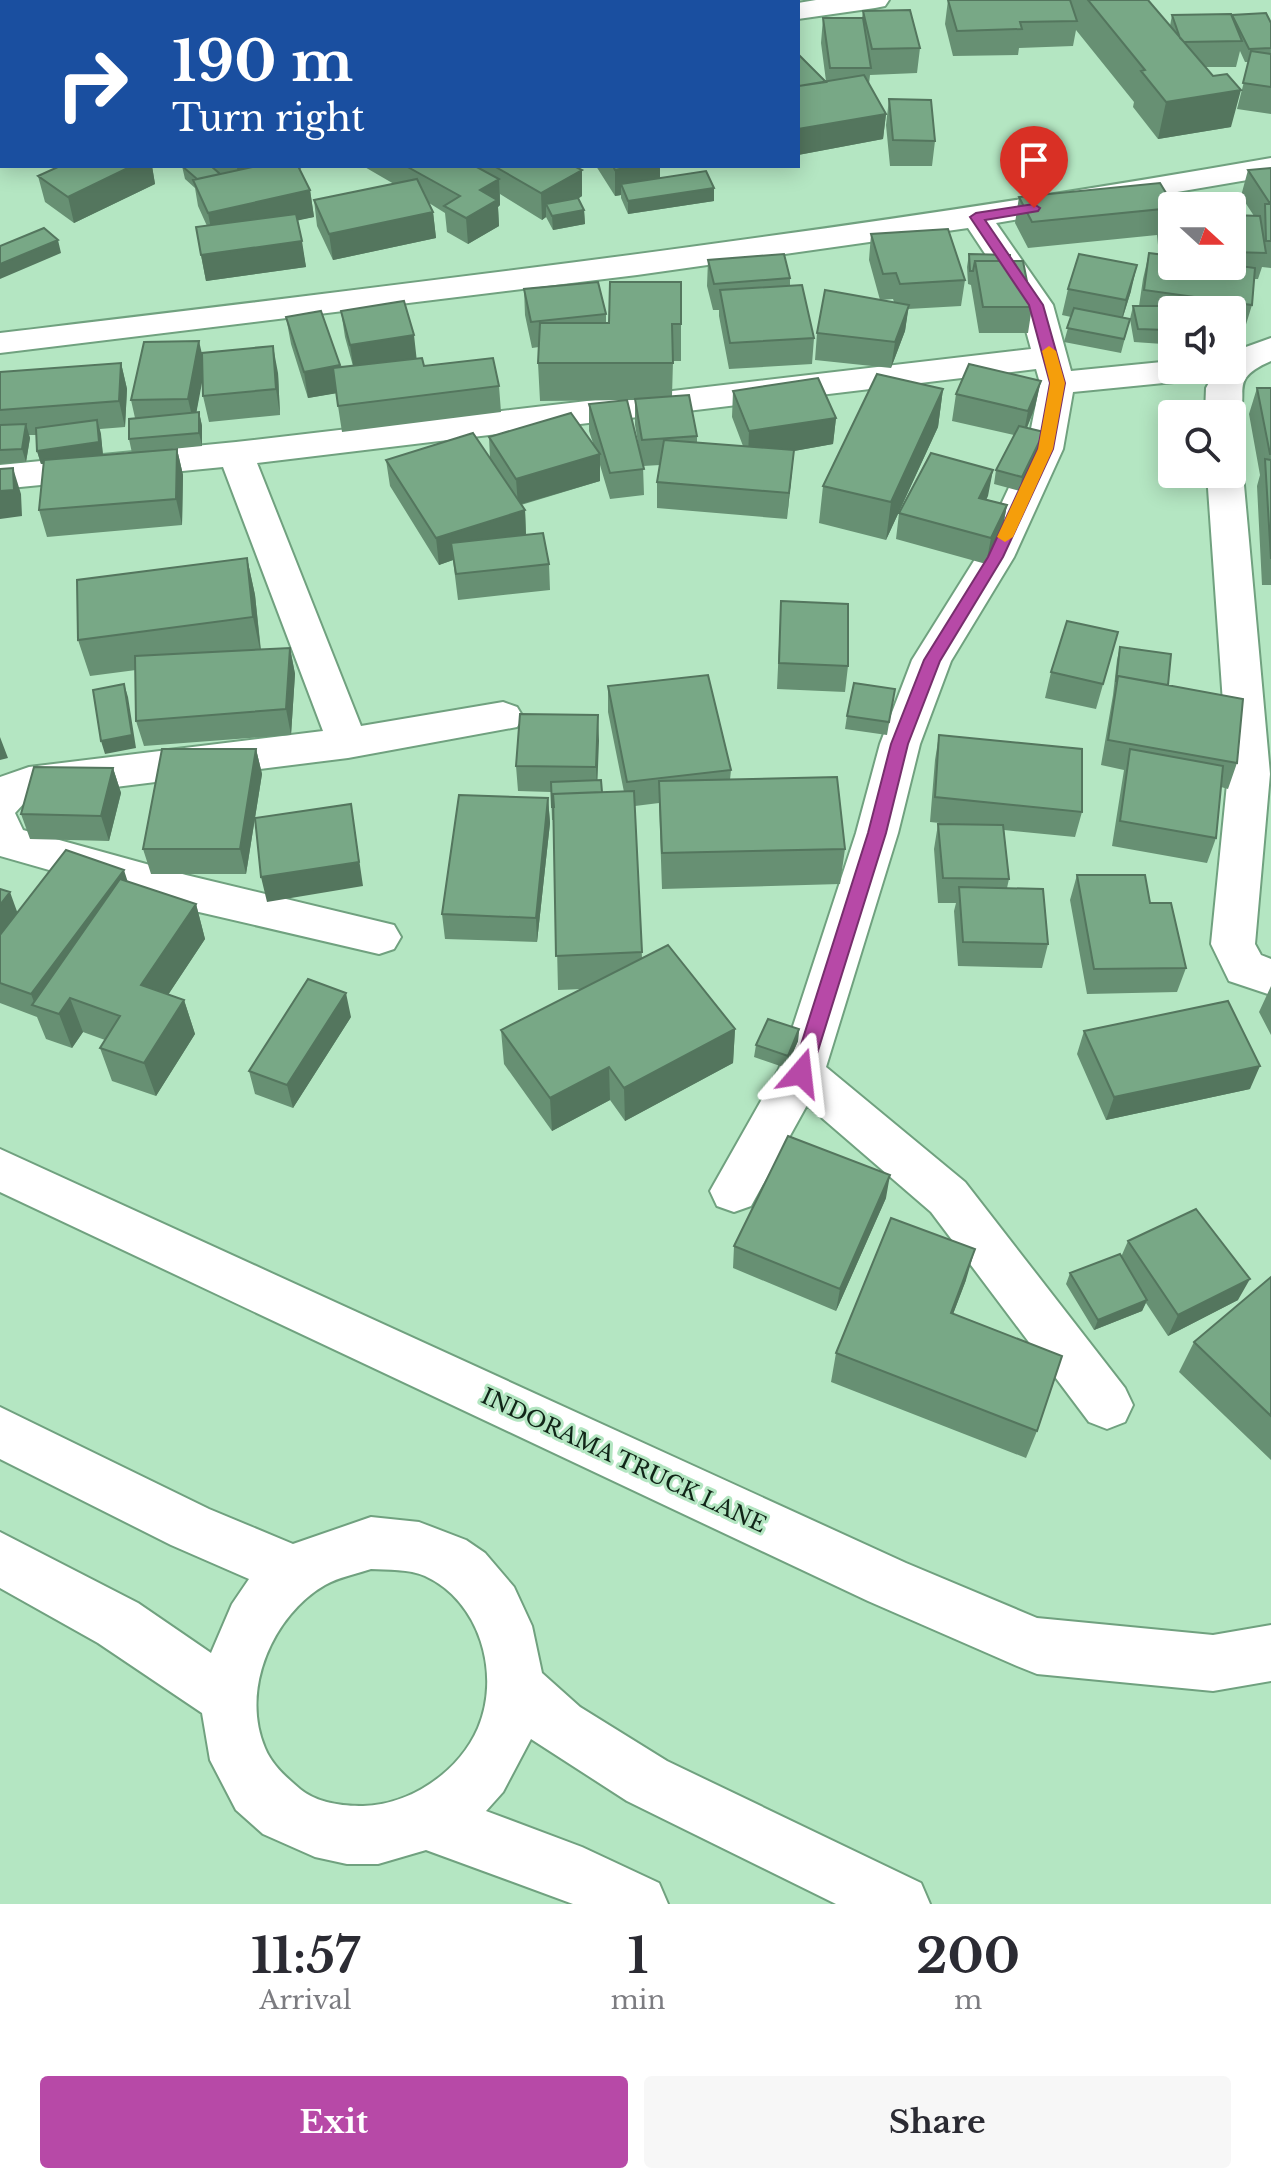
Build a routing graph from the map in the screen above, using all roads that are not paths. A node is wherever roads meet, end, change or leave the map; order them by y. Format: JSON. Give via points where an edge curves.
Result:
{"nodes":[{"id":1,"x":875,"y":0,"type":"edge"},
{"id":2,"x":800,"y":11,"type":"edge"},
{"id":3,"x":1271,"y":167,"type":"edge"},
{"id":4,"x":976,"y":217,"type":"junction"},
{"id":5,"x":0,"y":343,"type":"edge"},
{"id":6,"x":1271,"y":348,"type":"edge"},
{"id":7,"x":1246,"y":359,"type":"edge"},
{"id":8,"x":1054,"y":370,"type":"junction"},
{"id":9,"x":1158,"y":370,"type":"edge"},
{"id":10,"x":236,"y":454,"type":"junction"},
{"id":11,"x":0,"y":477,"type":"edge"},
{"id":12,"x":1228,"y":488,"type":"edge"},
{"id":13,"x":1254,"y":630,"type":"edge"},
{"id":14,"x":503,"y":717,"type":"dead end"},
{"id":15,"x":348,"y":743,"type":"junction"},
{"id":16,"x":0,"y":802,"type":"edge"},
{"id":17,"x":0,"y":824,"type":"edge"},
{"id":18,"x":379,"y":937,"type":"dead end"},
{"id":19,"x":1271,"y":977,"type":"edge"},
{"id":20,"x":801,"y":1073,"type":"junction"},
{"id":21,"x":0,"y":1170,"type":"edge"},
{"id":22,"x":734,"y":1191,"type":"dead end"},
{"id":23,"x":1107,"y":1405,"type":"dead end"},
{"id":24,"x":0,"y":1432,"type":"edge"},
{"id":25,"x":0,"y":1559,"type":"edge"},
{"id":26,"x":296,"y":1572,"type":"junction"},
{"id":27,"x":1271,"y":1653,"type":"edge"},
{"id":28,"x":516,"y":1688,"type":"junction"},
{"id":29,"x":227,"y":1697,"type":"junction"},
{"id":30,"x":427,"y":1821,"type":"junction"},
{"id":31,"x":638,"y":1904,"type":"edge"},
{"id":32,"x":900,"y":1904,"type":"edge"}],
"edges":[{"from":1,"to":2,"type":"street"},
{"from":3,"to":4,"type":"street"},
{"from":4,"to":5,"type":"street"},
{"from":4,"to":8,"type":"street","via":[[1036,305]]},
{"from":6,"to":7,"type":"street"},
{"from":8,"to":9,"type":"street"},
{"from":8,"to":10,"type":"street"},
{"from":8,"to":20,"type":"street","via":[[1045,449],[995,557],[932,660],[900,744]]},
{"from":10,"to":11,"type":"street"},
{"from":10,"to":15,"type":"street"},
{"from":12,"to":13,"type":"street"},
{"from":13,"to":19,"type":"street","via":[[1249,774],[1233,944],[1245,968]]},
{"from":14,"to":15,"type":"street"},
{"from":15,"to":16,"type":"street","via":[[29,782]]},
{"from":17,"to":18,"type":"street","via":[[7,842],[186,892]]},
{"from":20,"to":22,"type":"street"},
{"from":20,"to":23,"type":"street","via":[[948,1197]]},
{"from":21,"to":27,"type":"street","name":"INDORAMA TRUCK LANE","via":[[887,1582],[1037,1646],[1213,1663]]},
{"from":24,"to":26,"type":"street","via":[[190,1527]]},
{"from":25,"to":29,"type":"street","via":[[118,1623]]},
{"from":26,"to":28,"type":"street","via":[[331,1553],[371,1543],[409,1545],[445,1557],[476,1579],[500,1611],[513,1648]]},
{"from":26,"to":29,"type":"street","via":[[261,1606],[243,1638]]},
{"from":28,"to":30,"type":"street","via":[[502,1741],[472,1787]]},
{"from":28,"to":32,"type":"street","via":[[560,1727],[647,1781]]},
{"from":29,"to":30,"type":"street","via":[[232,1737],[246,1775],[272,1805],[294,1819],[346,1837],[387,1835]]},
{"from":30,"to":31,"type":"street","via":[[514,1848]]}]}
